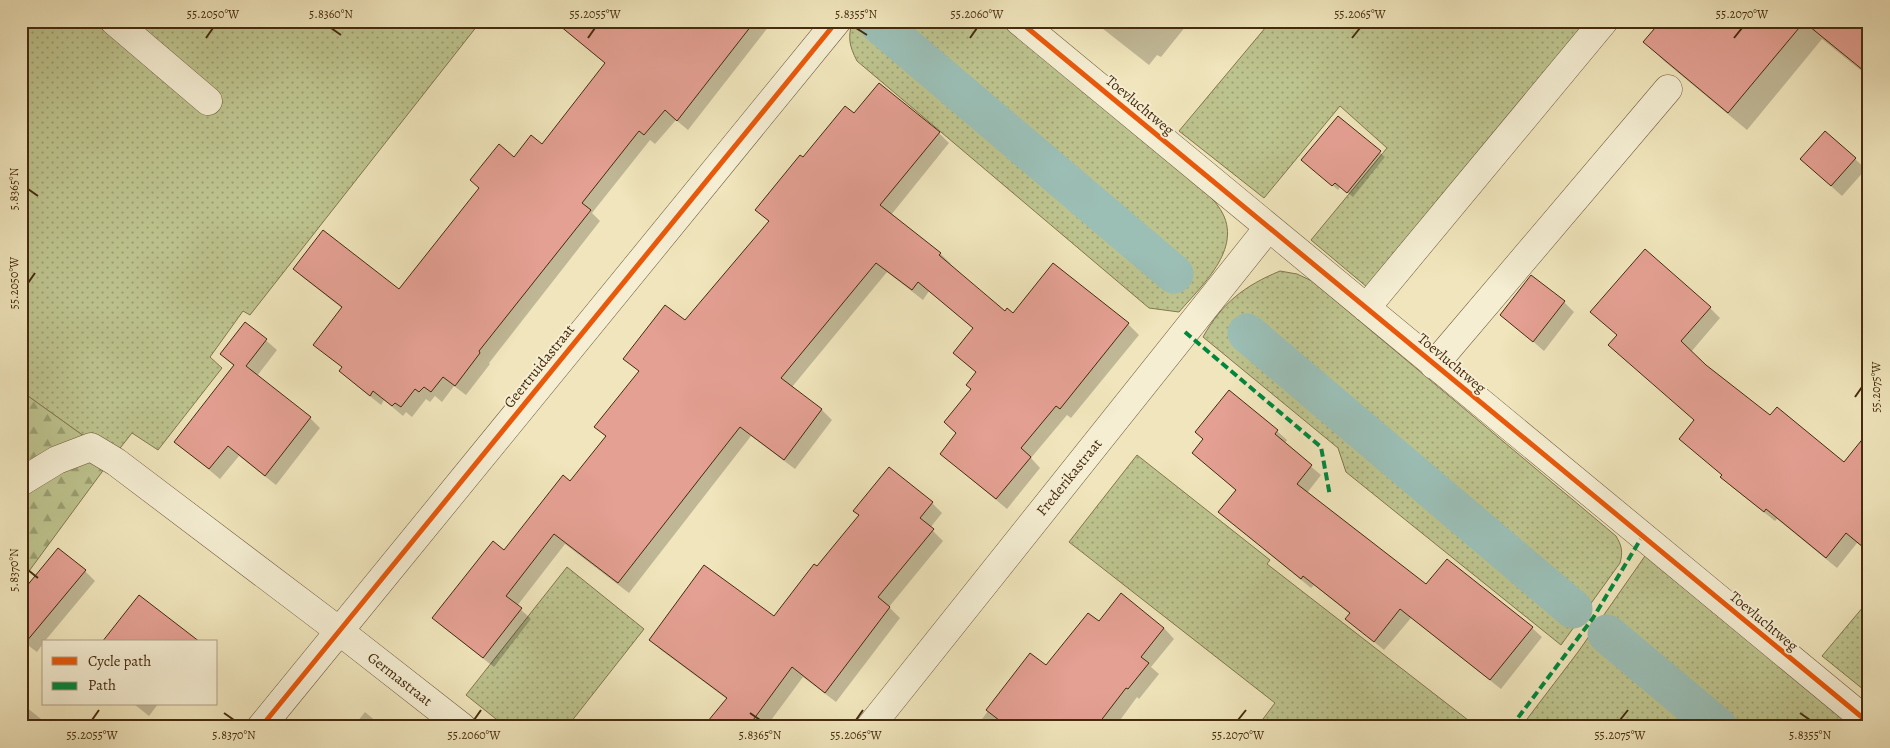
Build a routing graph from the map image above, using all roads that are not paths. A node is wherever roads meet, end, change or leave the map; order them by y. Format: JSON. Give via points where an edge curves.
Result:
{"nodes":[{"id":1,"x":114,"y":21,"type":"edge"},
{"id":2,"x":838,"y":21,"type":"edge"},
{"id":3,"x":1019,"y":21,"type":"edge"},
{"id":4,"x":1604,"y":21,"type":"edge"},
{"id":5,"x":1668,"y":89,"type":"dead end"},
{"id":6,"x":208,"y":101,"type":"dead end"},
{"id":7,"x":1268,"y":228,"type":"junction"},
{"id":8,"x":1366,"y":308,"type":"junction"},
{"id":9,"x":1434,"y":365,"type":"junction"},
{"id":10,"x":21,"y":482,"type":"edge"},
{"id":11,"x":338,"y":630,"type":"junction"},
{"id":12,"x":1869,"y":724,"type":"edge"},
{"id":13,"x":261,"y":727,"type":"edge"},
{"id":14,"x":462,"y":727,"type":"edge"},
{"id":15,"x":870,"y":727,"type":"edge"}],
"edges":[{"from":1,"to":6,"type":"street"},
{"from":2,"to":11,"type":"street","name":"Geertruidastraat"},
{"from":3,"to":7,"type":"street","name":"Toevluchtweg"},
{"from":4,"to":8,"type":"street"},
{"from":5,"to":9,"type":"street"},
{"from":7,"to":8,"type":"street","name":"Toevluchtweg"},
{"from":7,"to":15,"type":"street","name":"Frederikastraat"},
{"from":8,"to":9,"type":"street","name":"Toevluchtweg"},
{"from":9,"to":12,"type":"street","name":"Toevluchtweg"},
{"from":10,"to":11,"type":"street","name":"Germastraat","via":[[57,460],[92,447]]},
{"from":11,"to":13,"type":"street","name":"Geertruidastraat"},
{"from":11,"to":14,"type":"street","name":"Germastraat"}]}
